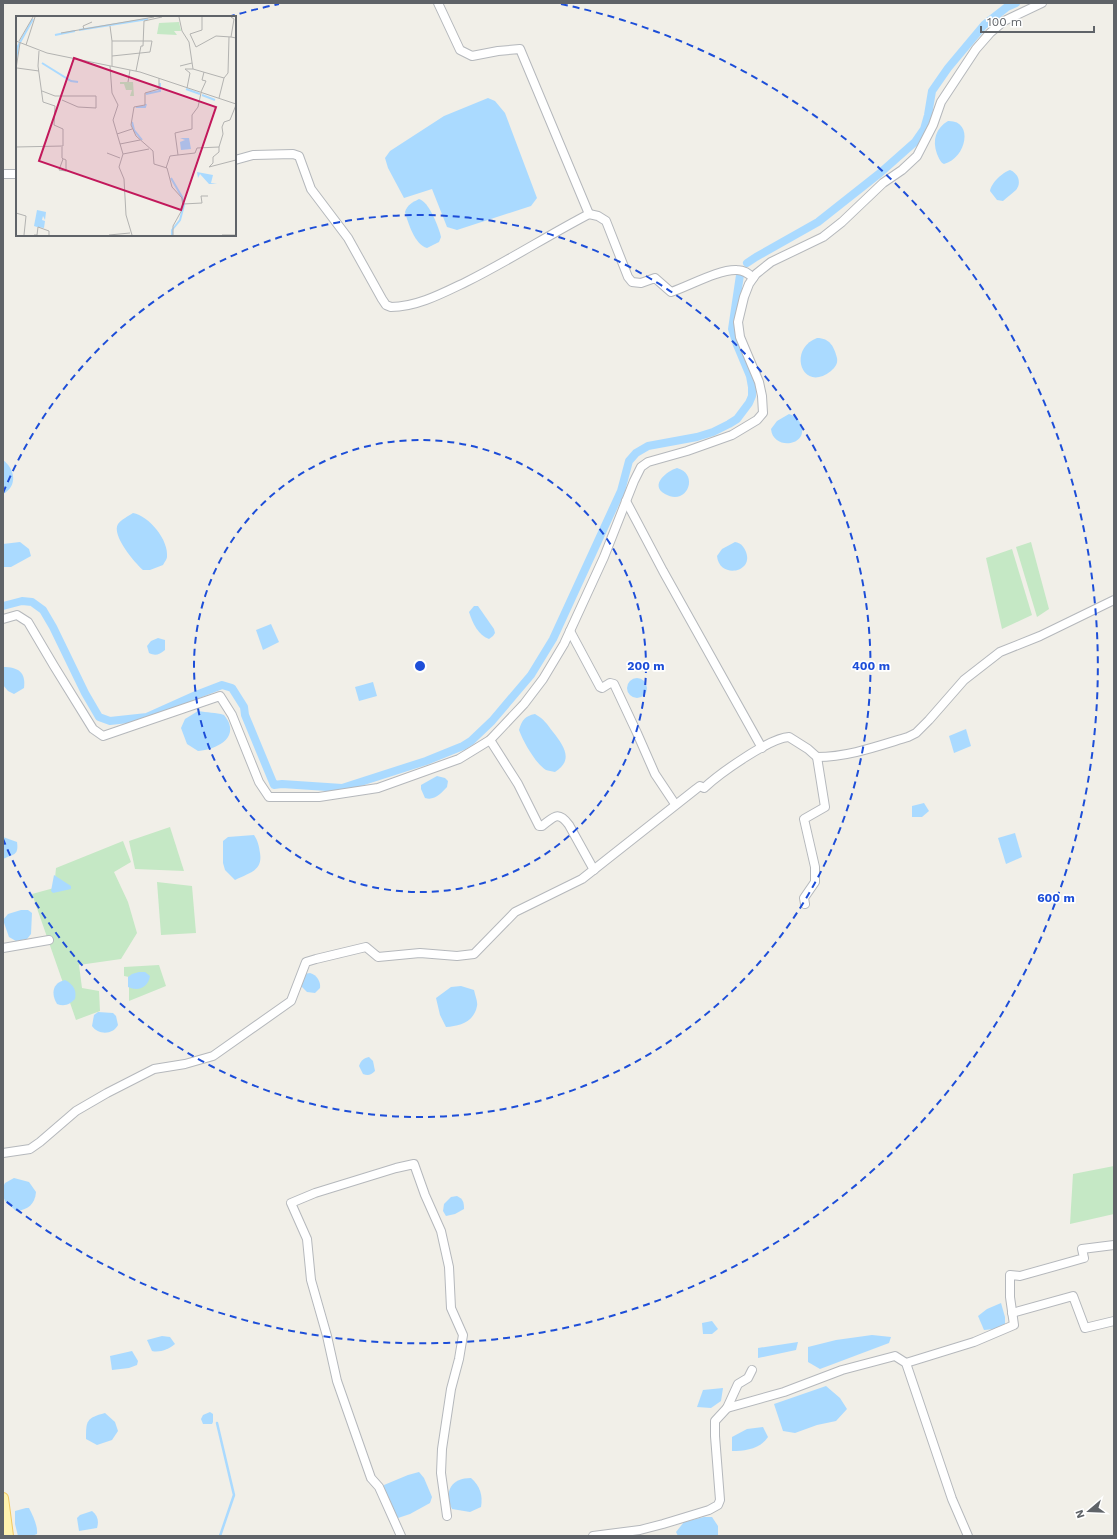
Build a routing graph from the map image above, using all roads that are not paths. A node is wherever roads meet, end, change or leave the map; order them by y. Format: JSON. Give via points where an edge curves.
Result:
{"nodes":[{"id":1,"x":438,"y":3,"type":"edge"},
{"id":2,"x":1042,"y":3,"type":"edge"},
{"id":3,"x":236,"y":160,"type":"edge"},
{"id":4,"x":3,"y":174,"type":"edge"},
{"id":5,"x":16,"y":174,"type":"edge"},
{"id":6,"x":589,"y":214,"type":"junction"},
{"id":7,"x":753,"y":278,"type":"junction"},
{"id":8,"x":626,"y":501,"type":"junction"},
{"id":9,"x":1114,"y":600,"type":"edge"},
{"id":10,"x":3,"y":619,"type":"edge"},
{"id":11,"x":570,"y":631,"type":"junction"},
{"id":12,"x":490,"y":740,"type":"junction"},
{"id":13,"x":762,"y":748,"type":"junction"},
{"id":14,"x":817,"y":756,"type":"junction"},
{"id":15,"x":675,"y":804,"type":"junction"},
{"id":16,"x":594,"y":870,"type":"junction"},
{"id":17,"x":805,"y":904,"type":"dead end"},
{"id":18,"x":49,"y":940,"type":"dead end"},
{"id":19,"x":3,"y":948,"type":"edge"},
{"id":20,"x":3,"y":1154,"type":"edge"},
{"id":21,"x":1114,"y":1245,"type":"edge"},
{"id":22,"x":1012,"y":1314,"type":"junction"},
{"id":23,"x":1114,"y":1321,"type":"edge"},
{"id":24,"x":906,"y":1364,"type":"junction"},
{"id":25,"x":752,"y":1370,"type":"dead end"},
{"id":26,"x":727,"y":1408,"type":"junction"},
{"id":27,"x":3,"y":1498,"type":"edge"},
{"id":28,"x":447,"y":1516,"type":"dead end"},
{"id":29,"x":8,"y":1536,"type":"edge"},
{"id":30,"x":401,"y":1536,"type":"edge"},
{"id":31,"x":593,"y":1536,"type":"edge"},
{"id":32,"x":968,"y":1536,"type":"edge"}],
"edges":[{"from":1,"to":6,"type":"street","via":[[460,50],[472,56],[520,49]]},
{"from":2,"to":7,"type":"street","via":[[1004,21],[976,49],[941,102],[927,139],[917,156],[823,237],[771,262]]},
{"from":3,"to":6,"type":"street","via":[[253,155],[299,156],[311,189],[348,238],[382,299],[391,307],[427,299],[447,291]]},
{"from":4,"to":5,"type":"street"},
{"from":6,"to":7,"type":"street","via":[[606,221],[632,282],[641,283],[655,278],[671,292],[730,270],[747,272]]},
{"from":7,"to":8,"type":"street","via":[[744,297],[738,322],[740,338],[759,382],[763,413],[751,424],[732,435],[648,462],[641,467]]},
{"from":8,"to":11,"type":"street"},
{"from":8,"to":13,"type":"street"},
{"from":9,"to":14,"type":"street","via":[[1040,636],[1000,652],[964,680],[916,733],[880,746],[850,753],[832,757]]},
{"from":10,"to":12,"type":"street","via":[[17,615],[28,622],[93,729],[103,736],[220,696],[232,715],[259,782],[269,797],[319,797],[378,788],[459,759]]},
{"from":11,"to":12,"type":"street","via":[[543,678],[524,704]]},
{"from":11,"to":15,"type":"street","via":[[600,688],[610,683],[614,684],[656,774]]},
{"from":12,"to":16,"type":"street","via":[[518,784],[539,826],[555,816],[564,819]]},
{"from":13,"to":14,"type":"street","via":[[789,737]]},
{"from":13,"to":15,"type":"street","via":[[704,788],[700,787]]},
{"from":14,"to":17,"type":"street","via":[[825,807],[804,819],[815,867],[815,882],[804,898]]},
{"from":15,"to":16,"type":"street"},
{"from":16,"to":20,"type":"street","via":[[582,879],[515,912],[474,954],[457,956],[420,953],[378,957],[366,948],[306,962],[291,1001],[213,1056],[154,1069],[76,1111],[30,1149]]},
{"from":18,"to":19,"type":"street"},
{"from":21,"to":22,"type":"street","via":[[1082,1249],[1084,1258],[1020,1276],[1010,1275]]},
{"from":22,"to":23,"type":"street","via":[[1073,1296],[1085,1328]]},
{"from":22,"to":24,"type":"street","via":[[1014,1325],[974,1342]]},
{"from":24,"to":26,"type":"street","via":[[895,1356],[842,1370],[784,1392]]},
{"from":24,"to":32,"type":"street","via":[[952,1499]]},
{"from":25,"to":26,"type":"street","via":[[748,1378],[738,1384]]},
{"from":26,"to":31,"type":"street","via":[[715,1421],[720,1500],[718,1505],[640,1530]]},
{"from":27,"to":29,"type":"main road"},
{"from":28,"to":30,"type":"street","via":[[441,1473],[442,1449],[451,1389],[463,1335],[451,1308],[449,1267],[441,1231],[414,1164],[291,1203],[307,1239],[311,1280],[337,1381],[371,1478],[379,1487]]}]}
